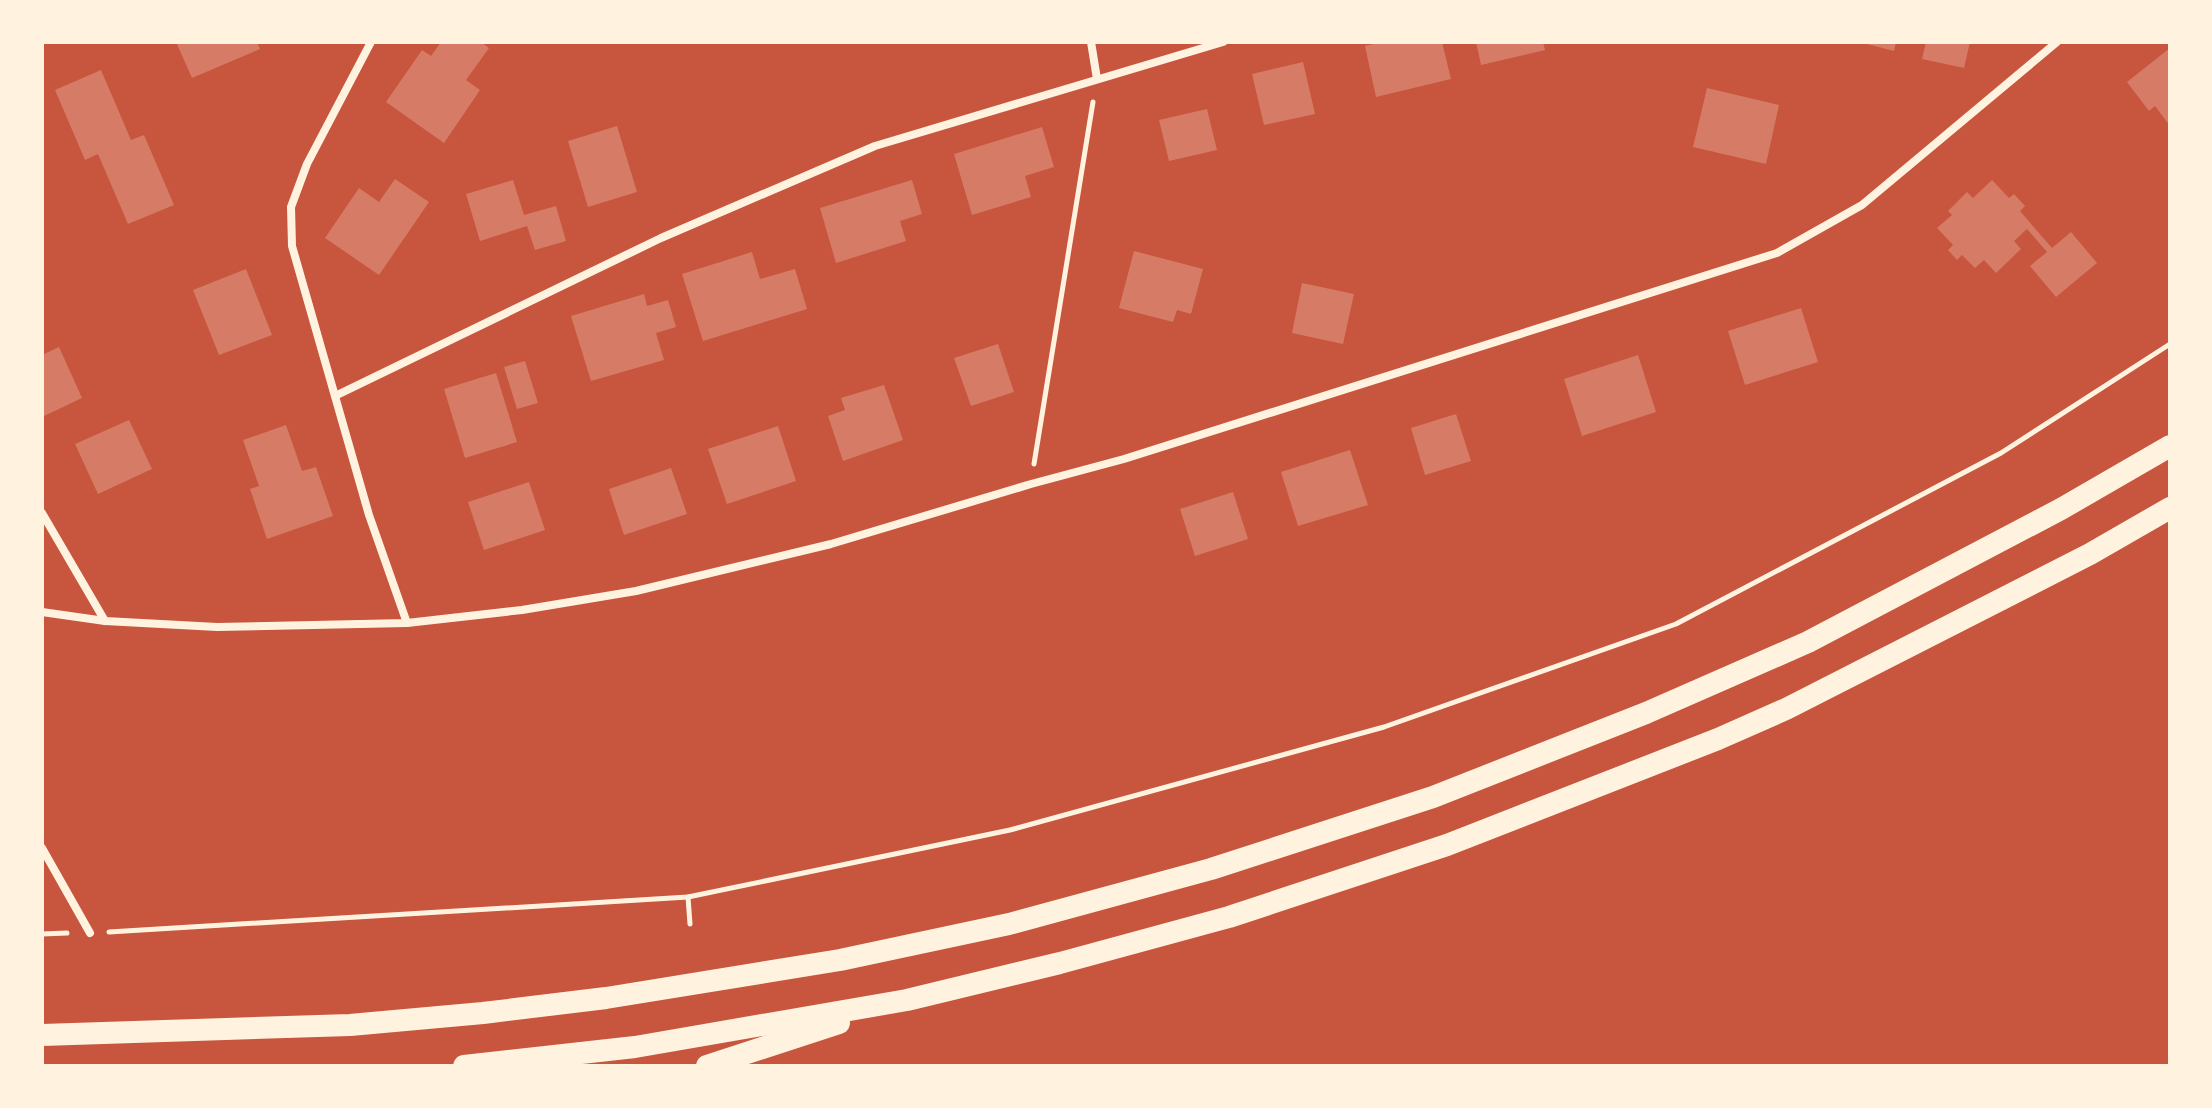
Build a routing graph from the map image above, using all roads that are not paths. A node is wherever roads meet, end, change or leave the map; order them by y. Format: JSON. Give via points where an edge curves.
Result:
{"nodes":[{"id":1,"x":371,"y":42,"type":"edge"},
{"id":2,"x":1091,"y":42,"type":"edge"},
{"id":3,"x":1223,"y":42,"type":"edge"},
{"id":4,"x":2057,"y":42,"type":"edge"},
{"id":5,"x":1097,"y":79,"type":"junction"},
{"id":6,"x":335,"y":396,"type":"junction"},
{"id":7,"x":2170,"y":446,"type":"edge"},
{"id":8,"x":2170,"y":508,"type":"edge"},
{"id":9,"x":42,"y":513,"type":"edge"},
{"id":10,"x":42,"y":612,"type":"edge"},
{"id":11,"x":105,"y":621,"type":"junction"},
{"id":12,"x":407,"y":623,"type":"junction"},
{"id":13,"x":42,"y":848,"type":"edge"},
{"id":14,"x":90,"y":933,"type":"road end"},
{"id":15,"x":907,"y":1000,"type":"junction"},
{"id":16,"x":42,"y":1035,"type":"edge"},
{"id":17,"x":464,"y":1066,"type":"edge"},
{"id":18,"x":707,"y":1066,"type":"edge"}],
"edges":[{"from":1,"to":6,"type":"street","via":[[307,164],[291,207],[292,246]]},
{"from":2,"to":5,"type":"street"},
{"from":3,"to":5,"type":"street"},
{"from":4,"to":12,"type":"street","via":[[1862,205],[1777,253],[1124,459],[831,544],[636,591]]},
{"from":5,"to":6,"type":"street","via":[[875,146],[661,238]]},
{"from":6,"to":12,"type":"street"},
{"from":7,"to":16,"type":"highway","via":[[1808,642],[1646,713],[1433,797],[1182,877],[993,928],[840,960],[606,998],[350,1025]]},
{"from":8,"to":15,"type":"highway","via":[[2090,554],[1718,739],[1461,839],[1229,917]]},
{"from":9,"to":11,"type":"street"},
{"from":10,"to":11,"type":"street"},
{"from":11,"to":12,"type":"street","via":[[217,627]]},
{"from":13,"to":14,"type":"street"},
{"from":15,"to":17,"type":"highway","via":[[635,1047]]},
{"from":15,"to":18,"type":"highway"}]}
